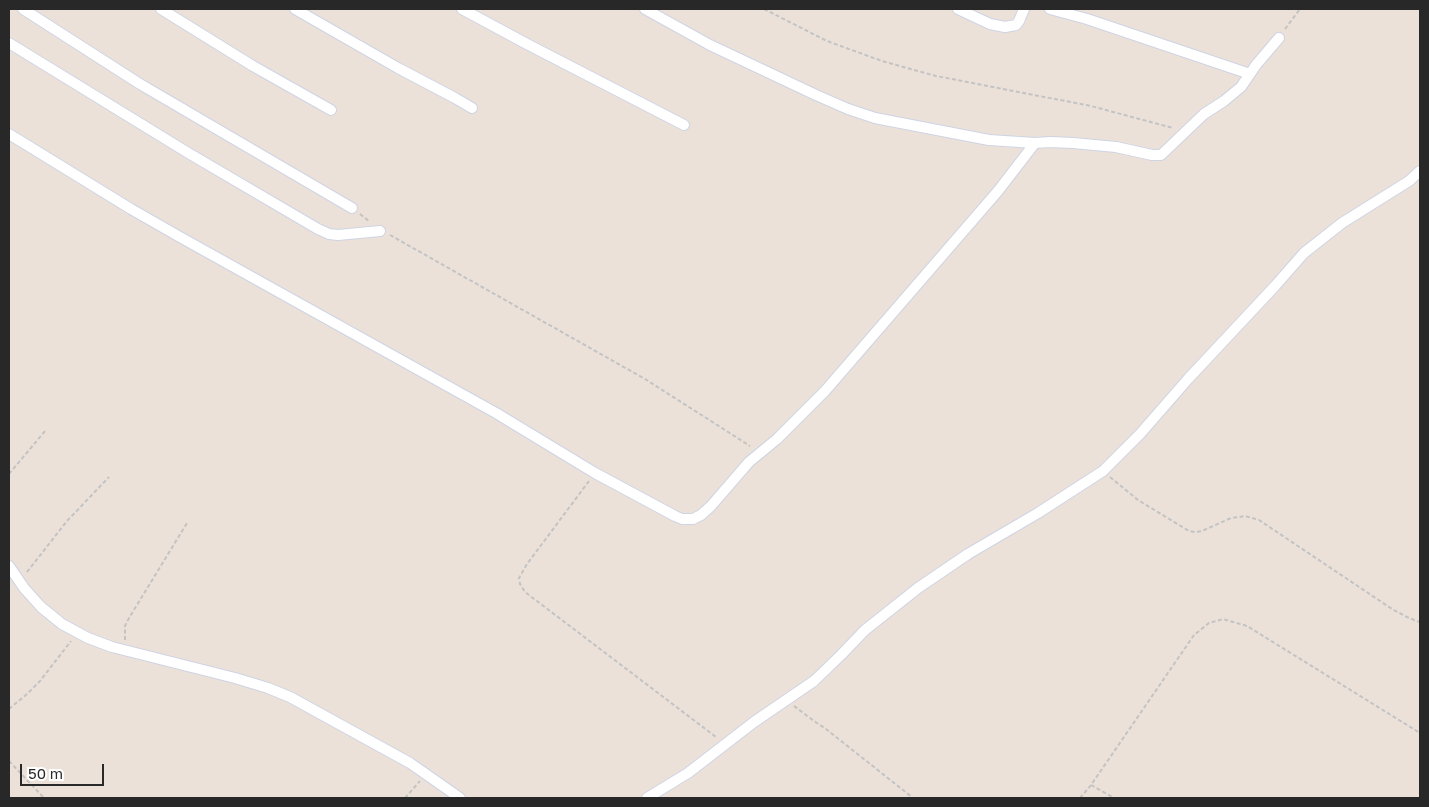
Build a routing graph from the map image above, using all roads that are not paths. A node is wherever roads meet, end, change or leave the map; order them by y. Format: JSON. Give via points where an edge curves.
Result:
{"nodes":[{"id":1,"x":23,"y":9,"type":"edge"},
{"id":2,"x":161,"y":9,"type":"edge"},
{"id":3,"x":295,"y":9,"type":"edge"},
{"id":4,"x":462,"y":9,"type":"edge"},
{"id":5,"x":645,"y":9,"type":"edge"},
{"id":6,"x":958,"y":9,"type":"edge"},
{"id":7,"x":1024,"y":9,"type":"edge"},
{"id":8,"x":1050,"y":9,"type":"edge"},
{"id":9,"x":1279,"y":38,"type":"road end"},
{"id":10,"x":9,"y":43,"type":"edge"},
{"id":11,"x":1250,"y":74,"type":"junction"},
{"id":12,"x":472,"y":108,"type":"dead end"},
{"id":13,"x":331,"y":110,"type":"dead end"},
{"id":14,"x":684,"y":125,"type":"dead end"},
{"id":15,"x":9,"y":134,"type":"edge"},
{"id":16,"x":1035,"y":143,"type":"junction"},
{"id":17,"x":1420,"y":171,"type":"edge"},
{"id":18,"x":352,"y":208,"type":"road end"},
{"id":19,"x":380,"y":231,"type":"road end"},
{"id":20,"x":9,"y":566,"type":"edge"},
{"id":21,"x":460,"y":798,"type":"edge"},
{"id":22,"x":646,"y":798,"type":"edge"}],
"edges":[{"from":1,"to":18,"type":"street","via":[[140,84]]},
{"from":2,"to":13,"type":"street"},
{"from":3,"to":12,"type":"street"},
{"from":4,"to":14,"type":"street"},
{"from":5,"to":16,"type":"street","via":[[710,45],[848,109],[876,118],[989,140]]},
{"from":6,"to":7,"type":"street","via":[[990,24],[1005,27],[1016,25]]},
{"from":8,"to":11,"type":"street"},
{"from":9,"to":11,"type":"street"},
{"from":10,"to":19,"type":"street","via":[[318,229],[338,235]]},
{"from":11,"to":16,"type":"street","via":[[1241,87],[1157,155],[1073,143]]},
{"from":15,"to":16,"type":"street","via":[[139,214],[496,413],[595,473],[682,519],[701,515],[750,462],[825,391],[998,191]]},
{"from":17,"to":22,"type":"street","via":[[1342,223],[1304,253],[1103,471],[918,588],[865,630],[814,681],[688,773]]},
{"from":20,"to":21,"type":"street","via":[[41,607],[62,624],[88,638],[290,696],[410,763]]}]}
